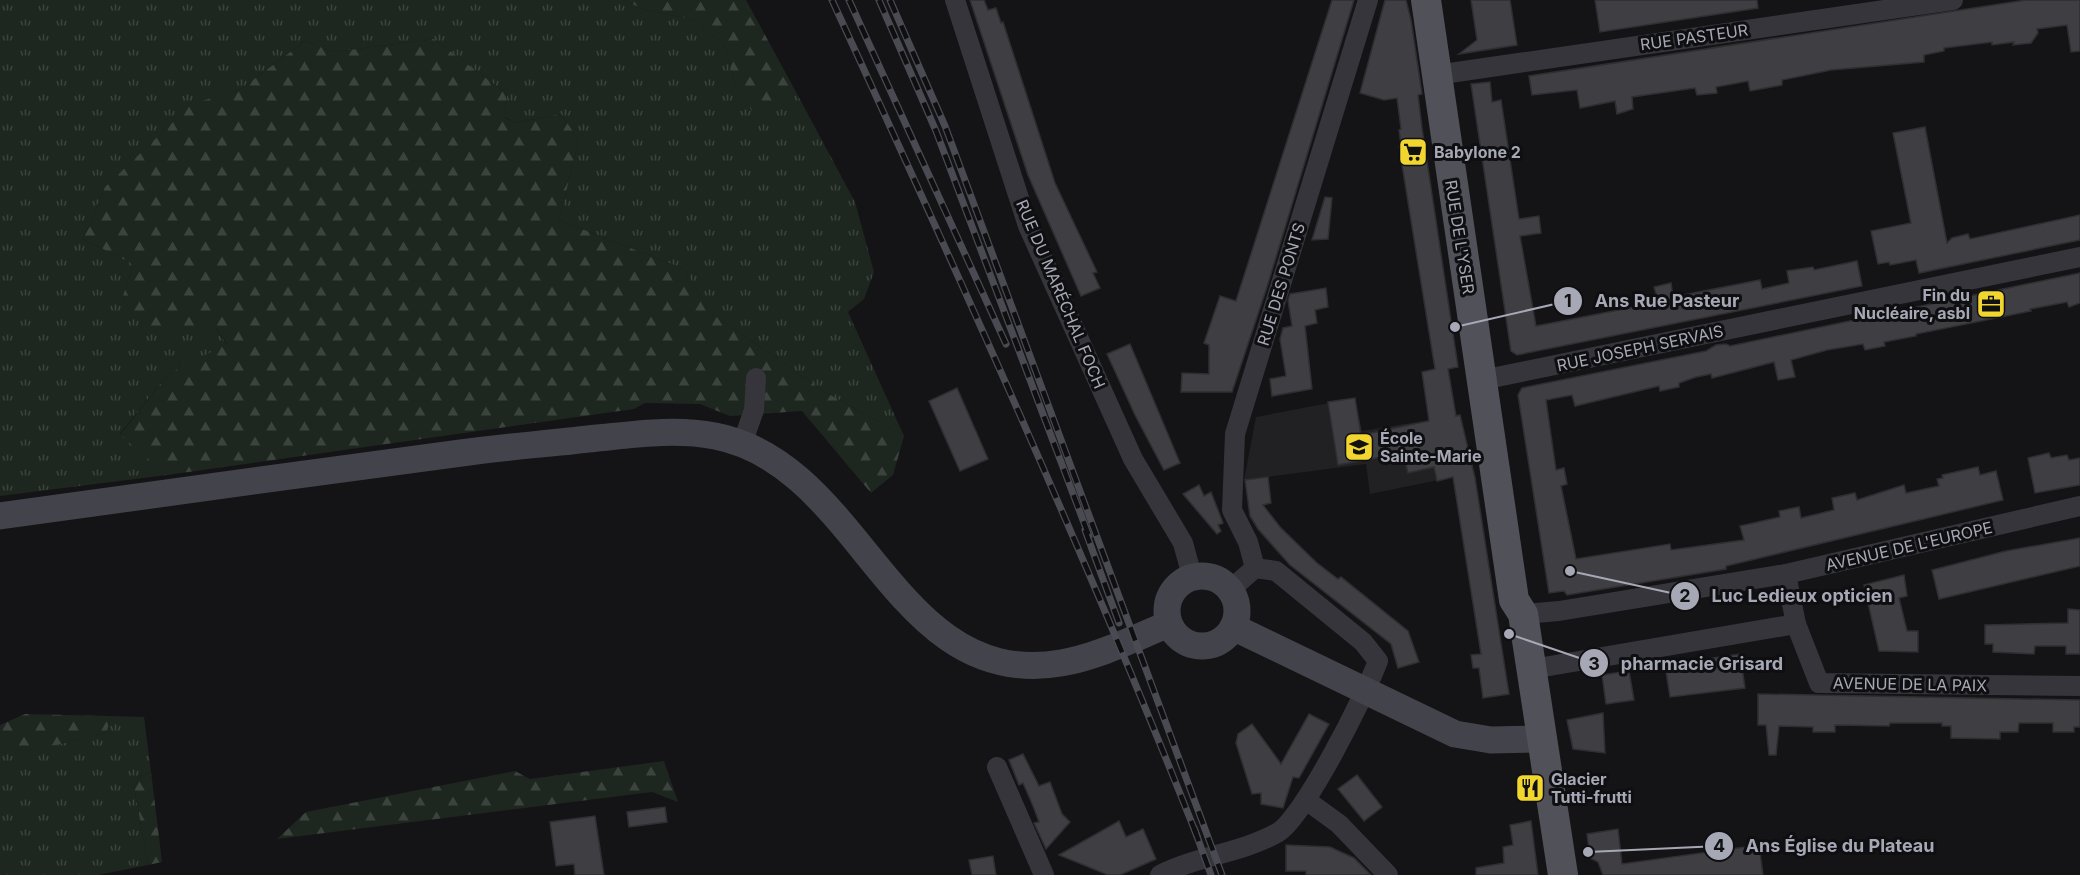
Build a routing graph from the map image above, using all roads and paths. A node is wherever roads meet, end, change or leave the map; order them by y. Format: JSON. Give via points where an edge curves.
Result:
{"nodes":[{"id":1,"x":955,"y":0,"type":"edge"},
{"id":2,"x":1368,"y":0,"type":"edge"},
{"id":3,"x":1426,"y":0,"type":"edge"},
{"id":4,"x":1440,"y":0,"type":"edge"},
{"id":5,"x":1953,"y":0,"type":"edge"},
{"id":6,"x":1443,"y":74,"type":"junction"},
{"id":7,"x":2080,"y":257,"type":"edge"},
{"id":8,"x":756,"y":378,"type":"dead end"},
{"id":9,"x":1490,"y":379,"type":"junction"},
{"id":10,"x":742,"y":444,"type":"junction"},
{"id":11,"x":2080,"y":506,"type":"edge"},
{"id":12,"x":0,"y":516,"type":"edge"},
{"id":13,"x":1255,"y":568,"type":"junction"},
{"id":14,"x":1786,"y":574,"type":"junction"},
{"id":15,"x":1192,"y":576,"type":"junction"},
{"id":16,"x":1230,"y":589,"type":"junction"},
{"id":17,"x":1523,"y":614,"type":"junction"},
{"id":18,"x":1796,"y":624,"type":"junction"},
{"id":19,"x":1233,"y":627,"type":"junction"},
{"id":20,"x":1159,"y":628,"type":"junction"},
{"id":21,"x":1532,"y":669,"type":"junction"},
{"id":22,"x":2080,"y":686,"type":"edge"},
{"id":23,"x":1366,"y":693,"type":"junction"},
{"id":24,"x":1541,"y":738,"type":"junction"},
{"id":25,"x":997,"y":767,"type":"dead end"},
{"id":26,"x":1306,"y":800,"type":"junction"},
{"id":27,"x":1164,"y":873,"type":"edge"},
{"id":28,"x":1044,"y":875,"type":"edge"},
{"id":29,"x":1388,"y":875,"type":"edge"},
{"id":30,"x":1563,"y":875,"type":"edge"}],
"edges":[{"from":1,"to":15,"type":"street","name":"RUE DU MARÉCHAL FOCH","via":[[1028,226],[1133,459],[1183,543]]},
{"from":2,"to":13,"type":"street","name":"RUE DES PONTS","via":[[1235,434],[1232,510],[1248,542]]},
{"from":3,"to":6,"type":"main road","name":"RUE DE L'YSER"},
{"from":4,"to":6,"type":"main road","name":"RUE DE L'YSER"},
{"from":5,"to":6,"type":"street","name":"RUE PASTEUR"},
{"from":6,"to":9,"type":"main road","name":"RUE DE L'YSER"},
{"from":7,"to":9,"type":"street","name":"RUE JOSEPH SERVAIS"},
{"from":8,"to":10,"type":"street","via":[[754,410]]},
{"from":9,"to":17,"type":"main road","name":"RUE DE L'YSER","via":[[1531,596]]},
{"from":10,"to":12,"type":"street","via":[[705,435],[650,432],[512,446]]},
{"from":10,"to":20,"type":"street","via":[[806,484],[915,611],[952,641],[987,658],[1046,665],[1079,660]]},
{"from":11,"to":14,"type":"street","name":"AVENUE DE L'EUROPE"},
{"from":13,"to":16,"type":"street"},
{"from":13,"to":23,"type":"street","via":[[1276,571],[1363,642],[1378,661]]},
{"from":14,"to":17,"type":"street","name":"AVENUE DE L'EUROPE"},
{"from":14,"to":18,"type":"street","name":"AVENUE DE LA PAIX"},
{"from":15,"to":16,"type":"street","via":[[1216,578]]},
{"from":15,"to":20,"type":"street","via":[[1170,595]]},
{"from":16,"to":19,"type":"street","via":[[1237,608]]},
{"from":17,"to":21,"type":"main road","name":"RUE DE L'YSER"},
{"from":18,"to":21,"type":"street"},
{"from":18,"to":22,"type":"street","name":"AVENUE DE LA PAIX","via":[[1819,683]]},
{"from":19,"to":20,"type":"street","via":[[1219,642],[1205,646],[1190,644]]},
{"from":19,"to":23,"type":"street"},
{"from":21,"to":24,"type":"main road","name":"RUE DE L'YSER"},
{"from":23,"to":24,"type":"street","via":[[1455,734],[1491,740]]},
{"from":23,"to":26,"type":"street"},
{"from":24,"to":30,"type":"main road","name":"RUE DE L'YSER"},
{"from":25,"to":28,"type":"street"},
{"from":26,"to":27,"type":"street","via":[[1288,824],[1267,838]]},
{"from":26,"to":29,"type":"street","via":[[1339,824]]}]}
